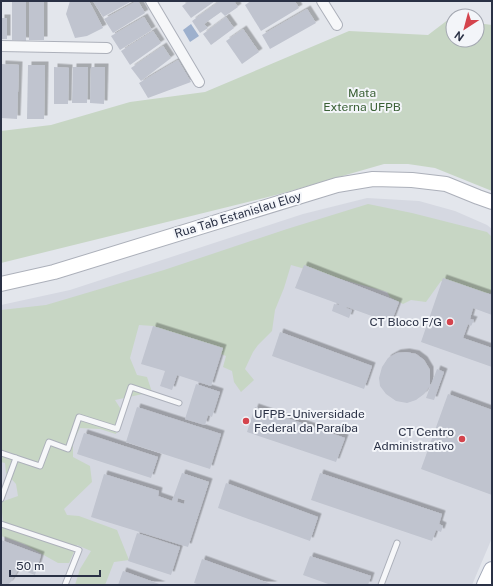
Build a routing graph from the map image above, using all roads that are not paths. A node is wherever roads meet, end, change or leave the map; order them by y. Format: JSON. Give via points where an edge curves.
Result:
{"nodes":[{"id":1,"x":151,"y":1,"type":"edge"},
{"id":2,"x":322,"y":1,"type":"edge"},
{"id":3,"x":336,"y":24,"type":"dead end"},
{"id":4,"x":1,"y":46,"type":"edge"},
{"id":5,"x":108,"y":48,"type":"dead end"},
{"id":6,"x":199,"y":82,"type":"dead end"},
{"id":7,"x":478,"y":197,"type":"junction"},
{"id":8,"x":492,"y":202,"type":"edge"},
{"id":9,"x":492,"y":209,"type":"edge"},
{"id":10,"x":1,"y":284,"type":"edge"},
{"id":11,"x":179,"y":403,"type":"dead end"},
{"id":12,"x":1,"y":453,"type":"edge"},
{"id":13,"x":16,"y":458,"type":"junction"},
{"id":14,"x":1,"y":499,"type":"edge"},
{"id":15,"x":1,"y":524,"type":"edge"},
{"id":16,"x":397,"y":543,"type":"dead end"},
{"id":17,"x":492,"y":570,"type":"edge"},
{"id":18,"x":65,"y":585,"type":"edge"},
{"id":19,"x":381,"y":585,"type":"edge"},
{"id":20,"x":485,"y":585,"type":"edge"}],
"edges":[{"from":1,"to":6,"type":"street"},
{"from":2,"to":3,"type":"street"},
{"from":4,"to":5,"type":"street"},
{"from":7,"to":8,"type":"street","name":"Rua Tab Estanislau Eloy"},
{"from":7,"to":9,"type":"street","name":"Rua Tab Estanislau Eloy"},
{"from":7,"to":10,"type":"street","name":"Rua Tab Estanislau Eloy","via":[[446,184],[412,180],[373,179],[337,185],[54,272]]},
{"from":11,"to":13,"type":"lane","via":[[131,387],[117,429],[79,418],[68,449],[49,442],[40,466]]},
{"from":12,"to":13,"type":"lane"},
{"from":13,"to":14,"type":"lane"},
{"from":15,"to":18,"type":"lane","via":[[79,550]]},
{"from":16,"to":19,"type":"lane"},
{"from":17,"to":20,"type":"main road"}]}
